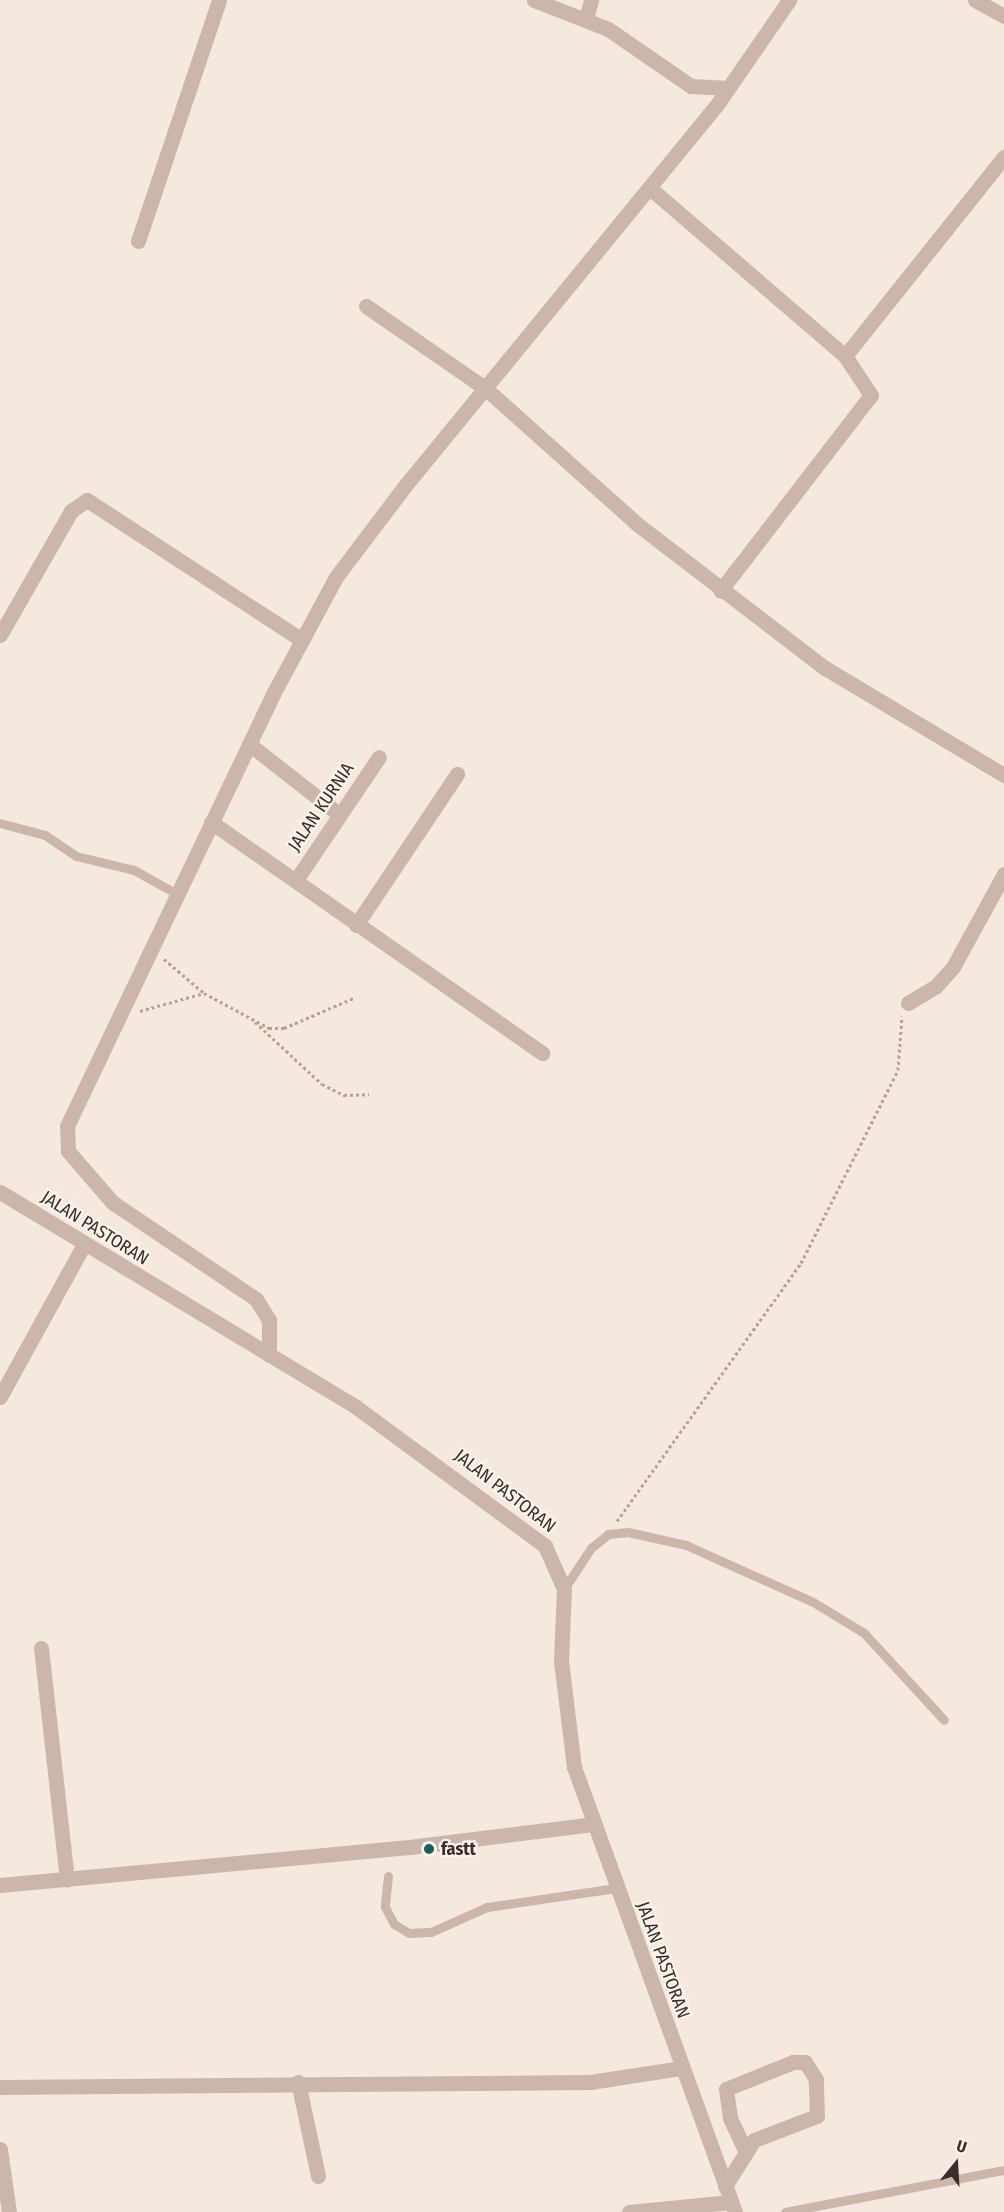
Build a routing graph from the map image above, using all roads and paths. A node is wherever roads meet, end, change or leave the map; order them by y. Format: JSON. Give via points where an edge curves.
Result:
{"nodes":[{"id":1,"x":219,"y":0,"type":"edge"},
{"id":2,"x":534,"y":0,"type":"edge"},
{"id":3,"x":591,"y":0,"type":"edge"},
{"id":4,"x":789,"y":0,"type":"edge"},
{"id":5,"x":975,"y":0,"type":"edge"},
{"id":6,"x":1004,"y":16,"type":"edge"},
{"id":7,"x":586,"y":19,"type":"junction"},
{"id":8,"x":725,"y":88,"type":"junction"},
{"id":9,"x":1004,"y":157,"type":"edge"},
{"id":10,"x":651,"y":189,"type":"junction"},
{"id":11,"x":138,"y":241,"type":"dead end"},
{"id":12,"x":366,"y":306,"type":"dead end"},
{"id":13,"x":845,"y":356,"type":"junction"},
{"id":14,"x":485,"y":388,"type":"junction"},
{"id":15,"x":720,"y":591,"type":"junction"},
{"id":16,"x":0,"y":635,"type":"edge"},
{"id":17,"x":302,"y":640,"type":"junction"},
{"id":18,"x":249,"y":744,"type":"junction"},
{"id":19,"x":379,"y":757,"type":"dead end"},
{"id":20,"x":457,"y":774,"type":"dead end"},
{"id":21,"x":1004,"y":775,"type":"edge"},
{"id":22,"x":340,"y":815,"type":"junction"},
{"id":23,"x":211,"y":822,"type":"junction"},
{"id":24,"x":0,"y":823,"type":"edge"},
{"id":25,"x":1004,"y":874,"type":"edge"},
{"id":26,"x":296,"y":880,"type":"junction"},
{"id":27,"x":177,"y":894,"type":"junction"},
{"id":28,"x":356,"y":925,"type":"junction"},
{"id":29,"x":149,"y":950,"type":"junction"},
{"id":30,"x":204,"y":993,"type":"junction"},
{"id":31,"x":356,"y":997,"type":"dead end"},
{"id":32,"x":908,"y":1003,"type":"joint"},
{"id":33,"x":120,"y":1010,"type":"junction"},
{"id":34,"x":254,"y":1021,"type":"junction"},
{"id":35,"x":542,"y":1053,"type":"dead end"},
{"id":36,"x":369,"y":1094,"type":"dead end"},
{"id":37,"x":0,"y":1192,"type":"edge"},
{"id":38,"x":83,"y":1246,"type":"junction"},
{"id":39,"x":269,"y":1354,"type":"junction"},
{"id":40,"x":0,"y":1397,"type":"edge"},
{"id":41,"x":608,"y":1534,"type":"junction"},
{"id":42,"x":564,"y":1589,"type":"junction"},
{"id":43,"x":41,"y":1648,"type":"dead end"},
{"id":44,"x":944,"y":1720,"type":"dead end"},
{"id":45,"x":592,"y":1824,"type":"junction"},
{"id":46,"x":388,"y":1876,"type":"dead end"},
{"id":47,"x":67,"y":1880,"type":"junction"},
{"id":48,"x":0,"y":1885,"type":"edge"},
{"id":49,"x":616,"y":1888,"type":"junction"},
{"id":50,"x":682,"y":2068,"type":"junction"},
{"id":51,"x":298,"y":2082,"type":"junction"},
{"id":52,"x":0,"y":2088,"type":"edge"},
{"id":53,"x":0,"y":2150,"type":"edge"},
{"id":54,"x":745,"y":2150,"type":"junction"},
{"id":55,"x":1004,"y":2170,"type":"edge"},
{"id":56,"x":318,"y":2176,"type":"dead end"},
{"id":57,"x":725,"y":2186,"type":"junction"},
{"id":58,"x":733,"y":2207,"type":"edge"},
{"id":59,"x":9,"y":2212,"type":"edge"},
{"id":60,"x":629,"y":2212,"type":"edge"},
{"id":61,"x":786,"y":2212,"type":"edge"}],
"edges":[{"from":1,"to":11,"type":"street"},
{"from":2,"to":7,"type":"street"},
{"from":3,"to":7,"type":"street"},
{"from":4,"to":8,"type":"street"},
{"from":5,"to":6,"type":"street"},
{"from":7,"to":8,"type":"street","via":[[683,82]]},
{"from":8,"to":10,"type":"street"},
{"from":9,"to":13,"type":"street"},
{"from":10,"to":13,"type":"street"},
{"from":10,"to":14,"type":"street"},
{"from":12,"to":14,"type":"street"},
{"from":13,"to":15,"type":"street","via":[[871,395]]},
{"from":14,"to":15,"type":"street"},
{"from":14,"to":17,"type":"street","via":[[336,578]]},
{"from":15,"to":21,"type":"street","via":[[881,706]]},
{"from":16,"to":17,"type":"street","via":[[71,510],[87,500]]},
{"from":17,"to":18,"type":"street"},
{"from":18,"to":22,"type":"street"},
{"from":18,"to":23,"type":"street"},
{"from":19,"to":22,"type":"street","name":"JALAN KURNIA"},
{"from":20,"to":28,"type":"street"},
{"from":22,"to":26,"type":"street","name":"JALAN KURNIA"},
{"from":23,"to":26,"type":"street"},
{"from":23,"to":27,"type":"street"},
{"from":24,"to":27,"type":"lane","via":[[45,835],[76,856],[134,870]]},
{"from":25,"to":32,"type":"street","via":[[953,967],[936,986]]},
{"from":26,"to":28,"type":"street"},
{"from":27,"to":29,"type":"street"},
{"from":28,"to":35,"type":"street"},
{"from":29,"to":30,"type":"path"},
{"from":29,"to":33,"type":"street"},
{"from":30,"to":33,"type":"path","via":[[146,1010]]},
{"from":30,"to":34,"type":"path"},
{"from":31,"to":34,"type":"path","via":[[284,1028]]},
{"from":32,"to":41,"type":"path","via":[[897,1029],[898,1070],[801,1263]]},
{"from":33,"to":39,"type":"street","via":[[67,1126],[68,1151],[113,1203],[256,1299],[269,1320]]},
{"from":34,"to":36,"type":"path","via":[[322,1084],[344,1095]]},
{"from":37,"to":38,"type":"street","name":"JALAN PASTORAN"},
{"from":38,"to":39,"type":"street","name":"JALAN PASTORAN"},
{"from":38,"to":40,"type":"street"},
{"from":39,"to":42,"type":"street","name":"JALAN PASTORAN","via":[[412,1443],[511,1516],[545,1546]]},
{"from":41,"to":42,"type":"lane","via":[[591,1548]]},
{"from":41,"to":44,"type":"lane","via":[[628,1532],[686,1545],[813,1602],[864,1633]]},
{"from":42,"to":45,"type":"street","name":"JALAN PASTORAN","via":[[564,1705],[574,1767]]},
{"from":43,"to":47,"type":"street"},
{"from":45,"to":47,"type":"street"},
{"from":45,"to":49,"type":"street","name":"JALAN PASTORAN"},
{"from":46,"to":49,"type":"lane","via":[[385,1906],[394,1924],[409,1933],[431,1932],[487,1907]]},
{"from":47,"to":48,"type":"street"},
{"from":49,"to":50,"type":"street","name":"JALAN PASTORAN"},
{"from":50,"to":51,"type":"street","via":[[590,2082]]},
{"from":50,"to":57,"type":"street","name":"JALAN PASTORAN"},
{"from":51,"to":52,"type":"street"},
{"from":51,"to":56,"type":"street"},
{"from":53,"to":59,"type":"street"},
{"from":54,"to":54,"type":"street","via":[[753,2140],[817,2116],[816,2079],[805,2062],[793,2062],[726,2090],[730,2118]]},
{"from":54,"to":57,"type":"street"},
{"from":55,"to":61,"type":"lane"},
{"from":57,"to":58,"type":"street","name":"JALAN PASTORAN"},
{"from":58,"to":60,"type":"street"}]}
